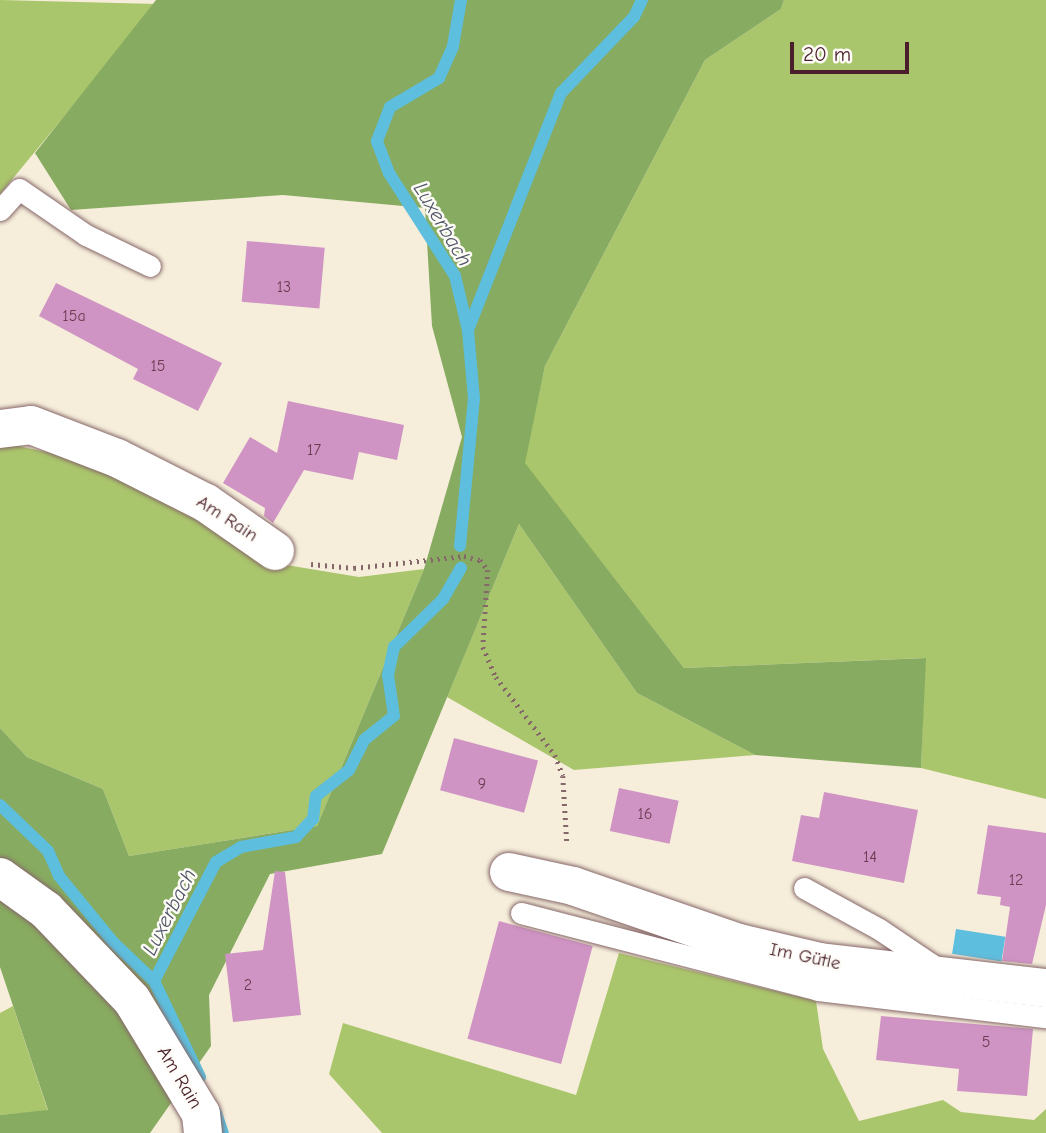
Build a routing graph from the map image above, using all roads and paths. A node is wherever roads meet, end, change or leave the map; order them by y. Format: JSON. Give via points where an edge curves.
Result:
{"nodes":[{"id":1,"x":0,"y":210,"type":"edge"},
{"id":2,"x":150,"y":266,"type":"dead end"},
{"id":3,"x":0,"y":429,"type":"edge"},
{"id":4,"x":275,"y":551,"type":"joint"},
{"id":5,"x":509,"y":872,"type":"dead end"},
{"id":6,"x":0,"y":877,"type":"edge"},
{"id":7,"x":573,"y":886,"type":"junction"},
{"id":8,"x":804,"y":888,"type":"dead end"},
{"id":9,"x":522,"y":913,"type":"dead end"},
{"id":10,"x":937,"y":979,"type":"junction"},
{"id":11,"x":1046,"y":988,"type":"edge"},
{"id":12,"x":1046,"y":1017,"type":"edge"},
{"id":13,"x":203,"y":1133,"type":"edge"}],
"edges":[{"from":1,"to":2,"type":"lane","via":[[19,189],[86,235]]},
{"from":3,"to":4,"type":"street","name":"Am Rain","via":[[31,425],[117,458],[206,503]]},
{"from":4,"to":7,"type":"path","name":"Am Rain","via":[[312,564],[354,568],[464,556],[480,560],[488,570],[483,647],[496,677],[540,731],[563,776]]},
{"from":5,"to":7,"type":"street","name":"Im Gütle"},
{"from":6,"to":13,"type":"street","name":"Am Rain","via":[[46,910],[132,1000],[201,1114]]},
{"from":7,"to":10,"type":"street","name":"Im Gütle","via":[[739,943]]},
{"from":8,"to":10,"type":"lane","via":[[931,964]]},
{"from":9,"to":12,"type":"lane","via":[[818,990]]},
{"from":10,"to":11,"type":"street","name":"Im Gütle"}]}
